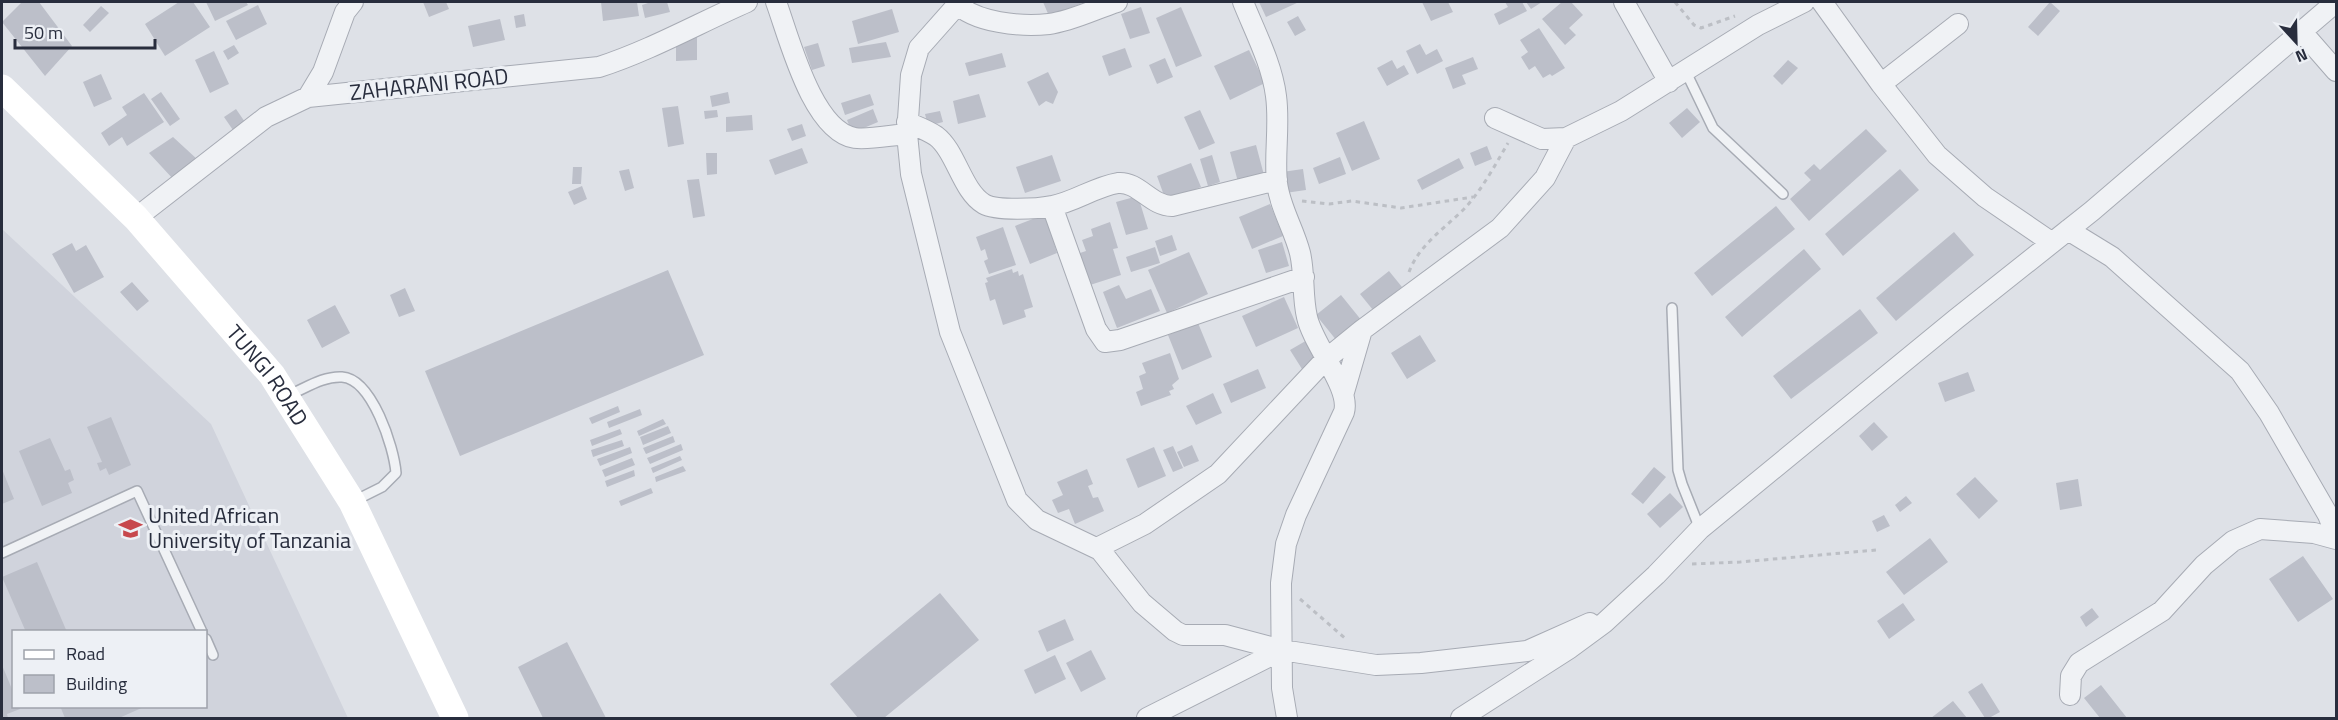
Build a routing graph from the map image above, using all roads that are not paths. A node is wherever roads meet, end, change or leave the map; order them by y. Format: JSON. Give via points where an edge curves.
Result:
{"nodes":[{"id":1,"x":353,"y":2,"type":"edge"},
{"id":2,"x":747,"y":2,"type":"edge"},
{"id":3,"x":776,"y":2,"type":"edge"},
{"id":4,"x":1117,"y":2,"type":"edge"},
{"id":5,"x":1243,"y":2,"type":"edge"},
{"id":6,"x":1624,"y":2,"type":"edge"},
{"id":7,"x":1804,"y":2,"type":"edge"},
{"id":8,"x":1822,"y":2,"type":"edge"},
{"id":9,"x":2337,"y":2,"type":"edge"},
{"id":10,"x":956,"y":3,"type":"edge"},
{"id":11,"x":1958,"y":24,"type":"dead end"},
{"id":12,"x":2302,"y":32,"type":"junction"},
{"id":13,"x":2337,"y":71,"type":"edge"},
{"id":14,"x":1678,"y":77,"type":"junction"},
{"id":15,"x":1881,"y":84,"type":"junction"},
{"id":16,"x":2,"y":88,"type":"edge"},
{"id":17,"x":308,"y":97,"type":"junction"},
{"id":18,"x":1495,"y":118,"type":"dead end"},
{"id":19,"x":907,"y":128,"type":"junction"},
{"id":20,"x":1566,"y":138,"type":"junction"},
{"id":21,"x":1278,"y":189,"type":"junction"},
{"id":22,"x":1783,"y":194,"type":"dead end"},
{"id":23,"x":1052,"y":206,"type":"junction"},
{"id":24,"x":136,"y":218,"type":"junction"},
{"id":25,"x":2068,"y":230,"type":"junction"},
{"id":26,"x":2051,"y":242,"type":"junction"},
{"id":27,"x":1304,"y":276,"type":"junction"},
{"id":28,"x":1672,"y":308,"type":"dead end"},
{"id":29,"x":1362,"y":330,"type":"junction"},
{"id":30,"x":1325,"y":360,"type":"junction"},
{"id":31,"x":1344,"y":392,"type":"junction"},
{"id":32,"x":286,"y":397,"type":"junction"},
{"id":33,"x":352,"y":502,"type":"junction"},
{"id":34,"x":1700,"y":529,"type":"junction"},
{"id":35,"x":2337,"y":537,"type":"edge"},
{"id":36,"x":1097,"y":548,"type":"junction"},
{"id":37,"x":2,"y":553,"type":"edge"},
{"id":38,"x":1604,"y":623,"type":"junction"},
{"id":39,"x":201,"y":630,"type":"edge"},
{"id":40,"x":207,"y":641,"type":"edge"},
{"id":41,"x":1282,"y":650,"type":"junction"},
{"id":42,"x":213,"y":655,"type":"dead end"},
{"id":43,"x":2070,"y":695,"type":"dead end"},
{"id":44,"x":455,"y":718,"type":"edge"},
{"id":45,"x":1147,"y":718,"type":"edge"},
{"id":46,"x":1287,"y":718,"type":"edge"},
{"id":47,"x":1461,"y":718,"type":"edge"}],
"edges":[{"from":1,"to":17,"type":"street"},
{"from":2,"to":17,"type":"street","name":"ZAHARANI ROAD","via":[[631,57],[599,67]]},
{"from":3,"to":19,"type":"street","via":[[805,85],[828,120],[855,138]]},
{"from":4,"to":10,"type":"street","via":[[1039,24],[986,20]]},
{"from":5,"to":21,"type":"street","via":[[1276,95]]},
{"from":6,"to":14,"type":"street"},
{"from":7,"to":14,"type":"street"},
{"from":8,"to":15,"type":"street"},
{"from":9,"to":12,"type":"street"},
{"from":10,"to":19,"type":"street","via":[[919,48]]},
{"from":11,"to":15,"type":"street"},
{"from":12,"to":13,"type":"street"},
{"from":12,"to":25,"type":"street"},
{"from":14,"to":20,"type":"street"},
{"from":14,"to":22,"type":"lane","via":[[1713,128]]},
{"from":15,"to":26,"type":"street","via":[[1937,155],[1985,197]]},
{"from":16,"to":24,"type":"main road","name":"TUNGI ROAD"},
{"from":17,"to":24,"type":"street","name":"ZAHARANI ROAD","via":[[266,117]]},
{"from":18,"to":20,"type":"street","via":[[1542,139]]},
{"from":19,"to":23,"type":"street","via":[[940,140],[975,195],[986,205]]},
{"from":19,"to":36,"type":"street","via":[[911,174],[950,332],[1017,501],[1037,520]]},
{"from":20,"to":29,"type":"street","via":[[1545,178],[1500,228]]},
{"from":21,"to":23,"type":"street","via":[[1172,206],[1160,205],[1120,183]]},
{"from":21,"to":27,"type":"street"},
{"from":23,"to":27,"type":"street","via":[[1096,328],[1105,342]]},
{"from":24,"to":32,"type":"main road","name":"TUNGI ROAD","via":[[272,375]]},
{"from":25,"to":26,"type":"street"},
{"from":25,"to":35,"type":"street","via":[[2112,257],[2240,371],[2324,507]]},
{"from":26,"to":34,"type":"street"},
{"from":27,"to":30,"type":"street","via":[[1307,319]]},
{"from":28,"to":34,"type":"lane","via":[[1678,470]]},
{"from":29,"to":30,"type":"street"},
{"from":29,"to":31,"type":"street"},
{"from":30,"to":31,"type":"street"},
{"from":30,"to":36,"type":"street","via":[[1218,474],[1145,524]]},
{"from":31,"to":41,"type":"street","via":[[1344,412],[1288,536],[1281,583]]},
{"from":32,"to":33,"type":"main road","name":"TUNGI ROAD"},
{"from":32,"to":33,"type":"lane","via":[[323,379],[342,377],[366,392],[388,436],[396,473],[382,487]]},
{"from":33,"to":44,"type":"main road","name":"TUNGI ROAD"},
{"from":34,"to":38,"type":"street"},
{"from":35,"to":43,"type":"street","via":[[2260,530],[2233,541],[2204,565],[2162,611],[2079,663],[2071,676]]},
{"from":36,"to":41,"type":"street","via":[[1142,603],[1175,631],[1183,635],[1225,635]]},
{"from":37,"to":39,"type":"lane","via":[[137,491]]},
{"from":38,"to":41,"type":"street","via":[[1588,623],[1527,651],[1421,663],[1376,665]]},
{"from":38,"to":47,"type":"street"},
{"from":40,"to":42,"type":"lane"},
{"from":41,"to":45,"type":"street"},
{"from":41,"to":46,"type":"street"}]}
